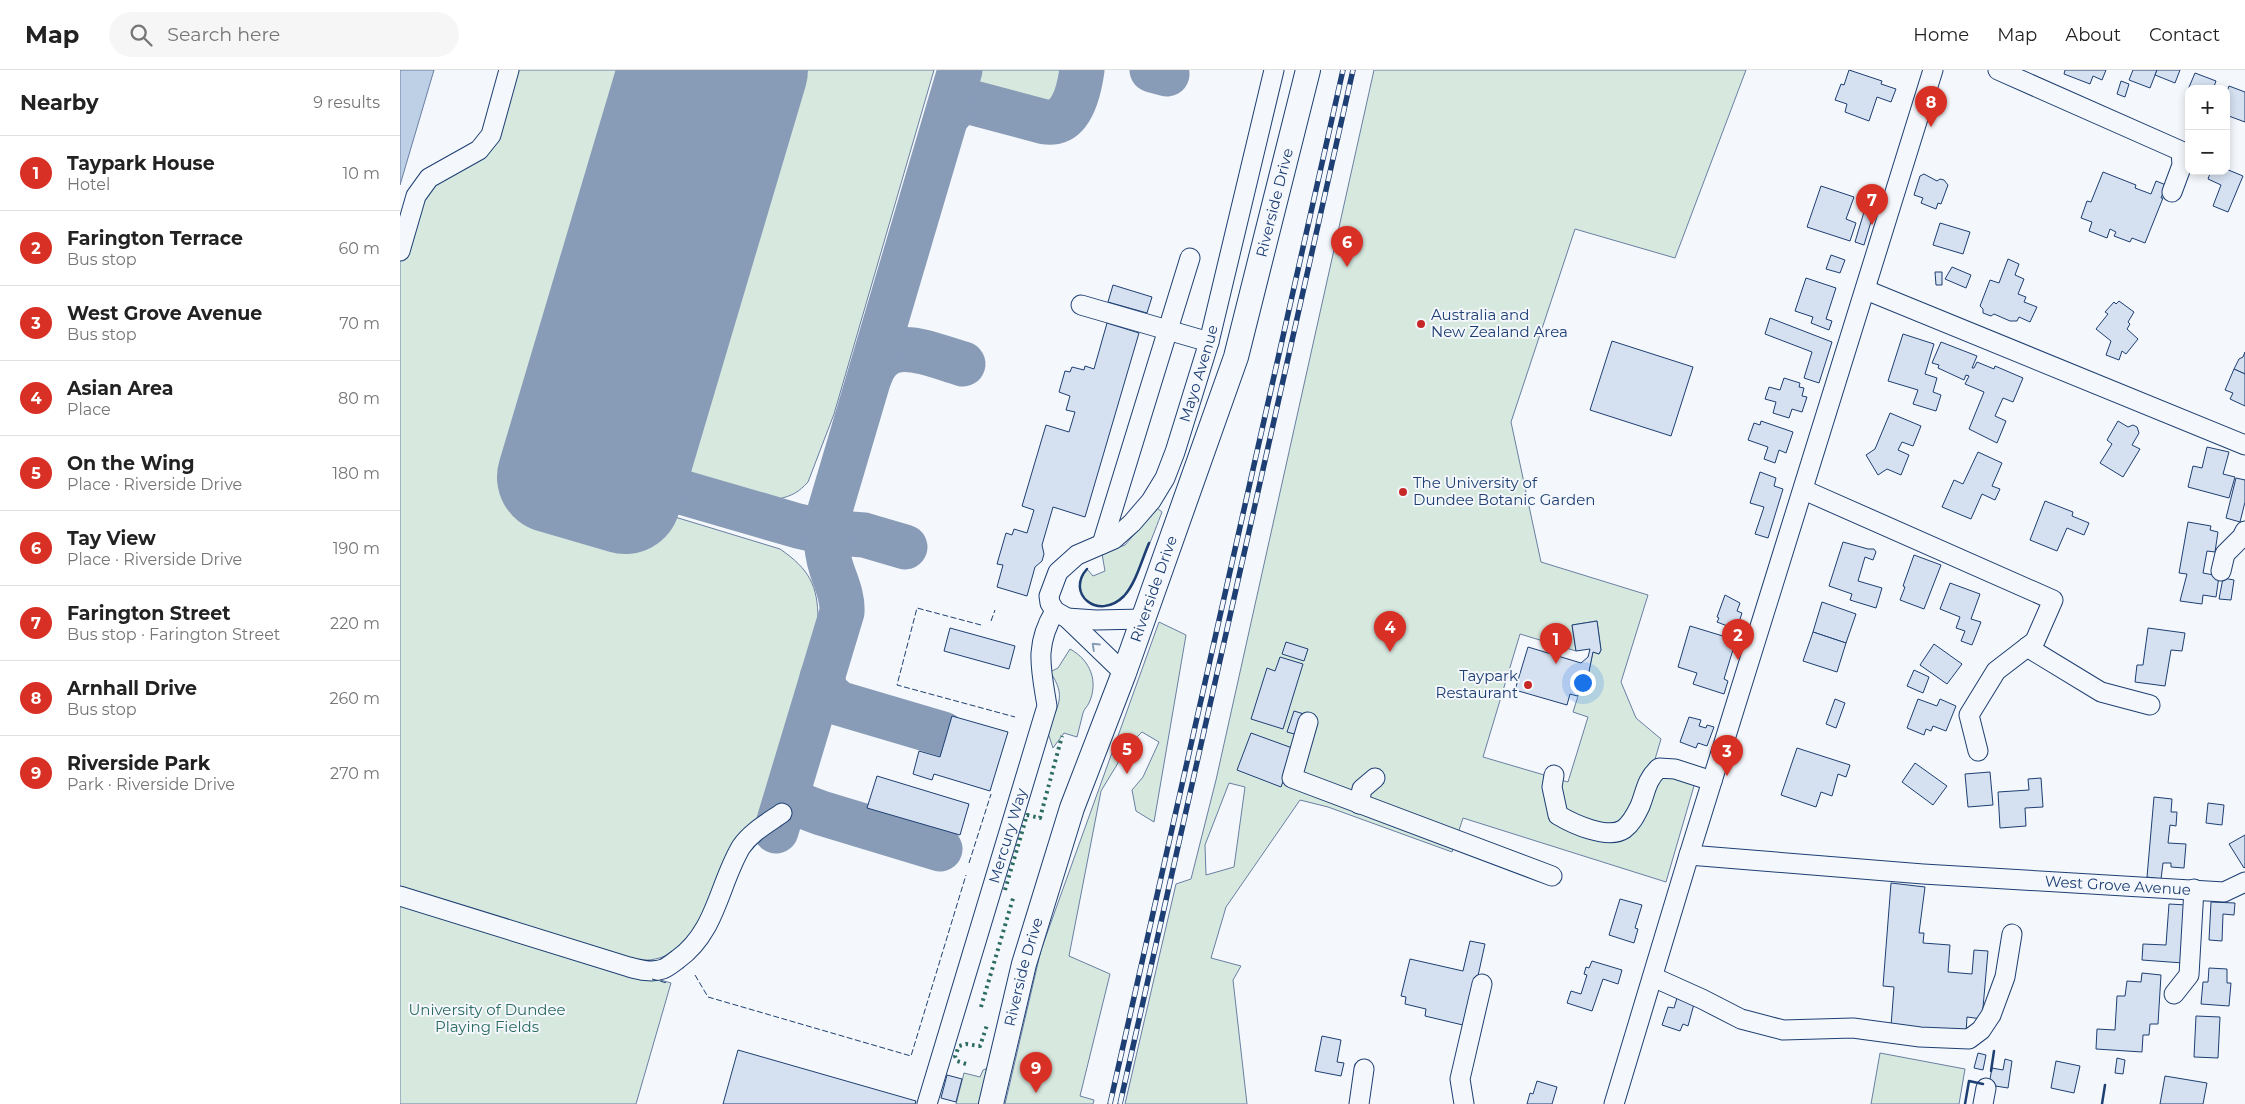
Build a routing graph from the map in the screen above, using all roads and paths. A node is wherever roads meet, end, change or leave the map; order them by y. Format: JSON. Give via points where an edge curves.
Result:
{"nodes":[{"id":1,"x":509,"y":70,"type":"edge"},
{"id":2,"x":1274,"y":70,"type":"edge"},
{"id":3,"x":1308,"y":70,"type":"edge"},
{"id":4,"x":1933,"y":70,"type":"edge"},
{"id":5,"x":1998,"y":70,"type":"edge"},
{"id":6,"x":2172,"y":192,"type":"dead end"},
{"id":7,"x":400,"y":251,"type":"edge"},
{"id":8,"x":1190,"y":258,"type":"dead end"},
{"id":9,"x":1866,"y":290,"type":"junction"},
{"id":10,"x":1080,"y":305,"type":"dead end"},
{"id":11,"x":1168,"y":330,"type":"junction"},
{"id":12,"x":1209,"y":342,"type":"junction"},
{"id":13,"x":2245,"y":445,"type":"edge"},
{"id":14,"x":1804,"y":490,"type":"junction"},
{"id":15,"x":2245,"y":531,"type":"edge"},
{"id":16,"x":1102,"y":544,"type":"junction"},
{"id":17,"x":2221,"y":571,"type":"dead end"},
{"id":18,"x":1061,"y":615,"type":"junction"},
{"id":19,"x":1144,"y":619,"type":"junction"},
{"id":20,"x":2027,"y":647,"type":"junction"},
{"id":21,"x":1124,"y":673,"type":"junction"},
{"id":22,"x":2150,"y":705,"type":"dead end"},
{"id":23,"x":1308,"y":722,"type":"dead end"},
{"id":24,"x":1978,"y":751,"type":"dead end"},
{"id":25,"x":1554,"y":774,"type":"dead end"},
{"id":26,"x":1375,"y":778,"type":"dead end"},
{"id":27,"x":1712,"y":781,"type":"junction"},
{"id":28,"x":1359,"y":804,"type":"junction"},
{"id":29,"x":782,"y":813,"type":"dead end"},
{"id":30,"x":1689,"y":855,"type":"junction"},
{"id":31,"x":1552,"y":876,"type":"dead end"},
{"id":32,"x":2245,"y":882,"type":"edge"},
{"id":33,"x":2194,"y":889,"type":"junction"},
{"id":34,"x":400,"y":896,"type":"edge"},
{"id":35,"x":2012,"y":934,"type":"dead end"},
{"id":36,"x":1653,"y":977,"type":"junction"},
{"id":37,"x":1482,"y":984,"type":"dead end"},
{"id":38,"x":2174,"y":994,"type":"dead end"},
{"id":39,"x":1364,"y":1069,"type":"dead end"},
{"id":40,"x":927,"y":1104,"type":"edge"},
{"id":41,"x":991,"y":1104,"type":"edge"},
{"id":42,"x":1359,"y":1104,"type":"edge"},
{"id":43,"x":1464,"y":1104,"type":"edge"},
{"id":44,"x":1614,"y":1104,"type":"edge"}],
"edges":[{"from":1,"to":7,"type":"street","via":[[491,135],[479,150],[428,178],[416,196]]},
{"from":2,"to":12,"type":"street","name":"Mayo Avenue"},
{"from":3,"to":19,"type":"main road","name":"Riverside Drive","via":[[1236,357]]},
{"from":4,"to":9,"type":"street"},
{"from":5,"to":6,"type":"street","via":[[2181,151],[2182,165]]},
{"from":8,"to":11,"type":"street"},
{"from":9,"to":13,"type":"street"},
{"from":9,"to":14,"type":"street"},
{"from":10,"to":11,"type":"street"},
{"from":11,"to":12,"type":"street"},
{"from":11,"to":16,"type":"street"},
{"from":12,"to":16,"type":"street","name":"Mayo Avenue","via":[[1165,478],[1132,523]]},
{"from":14,"to":20,"type":"street","via":[[2053,600],[2035,641]]},
{"from":14,"to":27,"type":"street"},
{"from":15,"to":17,"type":"street","via":[[2225,554]]},
{"from":16,"to":18,"type":"street","name":"Mayo Avenue","via":[[1077,555],[1058,572],[1049,596],[1050,603]]},
{"from":18,"to":19,"type":"street"},
{"from":21,"to":18,"type":"street","one_way":true},
{"from":18,"to":40,"type":"street","name":"Mercury Way","via":[[1047,624],[1039,655],[1047,706]]},
{"from":19,"to":21,"type":"main road","name":"Riverside Drive"},
{"from":20,"to":22,"type":"street","via":[[2101,692]]},
{"from":20,"to":24,"type":"street","via":[[1996,671],[1969,715]]},
{"from":21,"to":41,"type":"main road","name":"Riverside Drive","via":[[1072,808],[1024,964]]},
{"from":23,"to":28,"type":"street","via":[[1292,778]]},
{"from":25,"to":27,"type":"street","via":[[1552,787],[1558,815],[1570,823],[1613,833],[1624,830],[1632,820],[1646,784],[1659,768],[1675,769]]},
{"from":26,"to":28,"type":"street","via":[[1362,789]]},
{"from":27,"to":30,"type":"street"},
{"from":28,"to":31,"type":"street"},
{"from":29,"to":34,"type":"street","via":[[743,845],[698,942],[663,969],[629,968]]},
{"from":30,"to":33,"type":"street","name":"West Grove Avenue","via":[[1923,874]]},
{"from":30,"to":36,"type":"street"},
{"from":32,"to":33,"type":"street","name":"West Grove Avenue","via":[[2224,892]]},
{"from":33,"to":38,"type":"street","via":[[2189,975]]},
{"from":35,"to":36,"type":"street","via":[[2005,978],[1990,1015],[1981,1030],[1968,1039],[1920,1037],[1853,1028],[1783,1030],[1741,1019]]},
{"from":36,"to":44,"type":"street"},
{"from":37,"to":43,"type":"street","via":[[1460,1079]]},
{"from":39,"to":42,"type":"street"}]}
